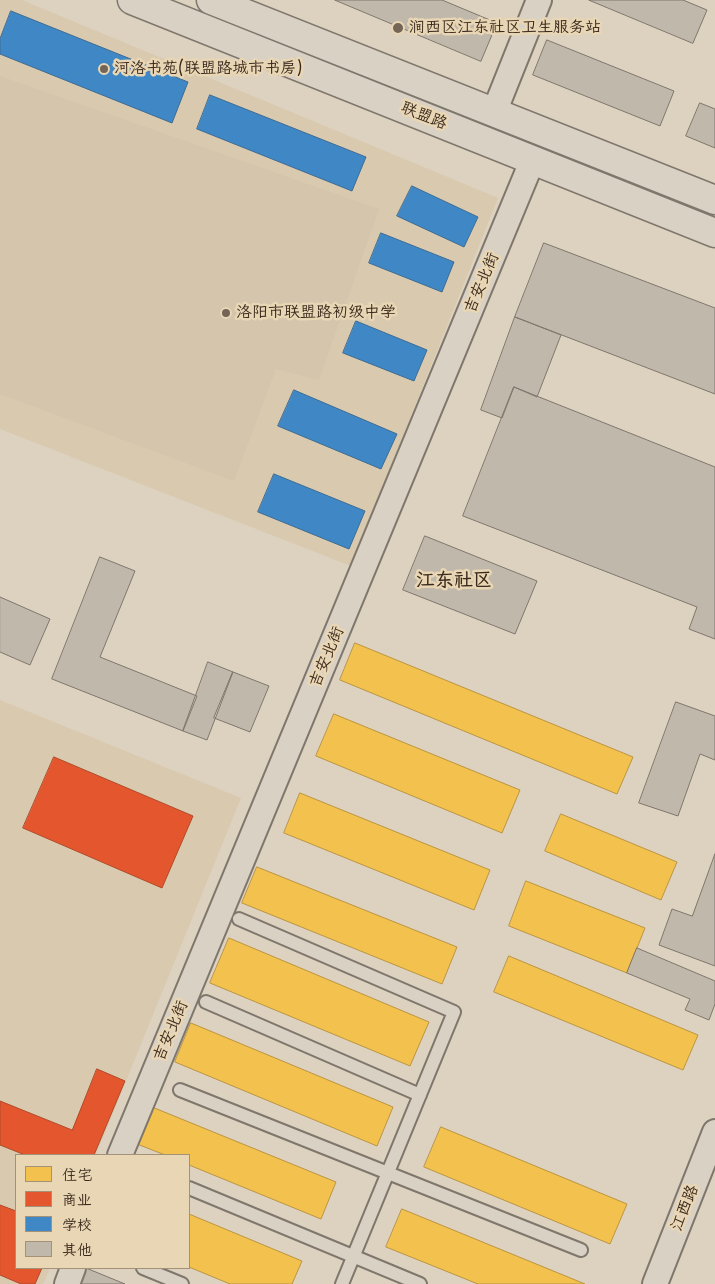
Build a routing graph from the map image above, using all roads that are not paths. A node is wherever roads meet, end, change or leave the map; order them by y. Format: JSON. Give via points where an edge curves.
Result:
{"nodes":[{"id":1,"x":132,"y":0,"type":"edge"},
{"id":2,"x":211,"y":0,"type":"edge"},
{"id":3,"x":539,"y":0,"type":"edge"},
{"id":4,"x":495,"y":113,"type":"junction"},
{"id":5,"x":533,"y":160,"type":"junction"},
{"id":6,"x":715,"y":200,"type":"edge"},
{"id":7,"x":715,"y":233,"type":"edge"},
{"id":8,"x":239,"y":919,"type":"dead end"},
{"id":9,"x":206,"y":1002,"type":"dead end"},
{"id":10,"x":180,"y":1090,"type":"dead end"},
{"id":11,"x":420,"y":1095,"type":"junction"},
{"id":12,"x":715,"y":1132,"type":"edge"},
{"id":13,"x":120,"y":1154,"type":"edge"},
{"id":14,"x":388,"y":1173,"type":"junction"},
{"id":15,"x":190,"y":1188,"type":"edge"},
{"id":16,"x":581,"y":1250,"type":"dead end"},
{"id":17,"x":354,"y":1256,"type":"junction"},
{"id":18,"x":73,"y":1269,"type":"edge"},
{"id":19,"x":145,"y":1269,"type":"edge"},
{"id":20,"x":66,"y":1284,"type":"edge"},
{"id":21,"x":182,"y":1284,"type":"edge"},
{"id":22,"x":342,"y":1284,"type":"edge"},
{"id":23,"x":420,"y":1284,"type":"edge"},
{"id":24,"x":655,"y":1284,"type":"edge"}],
"edges":[{"from":1,"to":5,"type":"main road","name":"联盟路"},
{"from":2,"to":4,"type":"main road","name":"联盟路"},
{"from":3,"to":4,"type":"street"},
{"from":4,"to":6,"type":"main road","name":"联盟路"},
{"from":5,"to":7,"type":"main road","name":"联盟路"},
{"from":5,"to":13,"type":"street","name":"吉安北街"},
{"from":8,"to":11,"type":"lane","via":[[454,1012]]},
{"from":9,"to":11,"type":"lane"},
{"from":10,"to":14,"type":"lane"},
{"from":11,"to":14,"type":"lane"},
{"from":12,"to":24,"type":"street","name":"江西路"},
{"from":14,"to":16,"type":"lane"},
{"from":14,"to":17,"type":"lane"},
{"from":15,"to":17,"type":"lane"},
{"from":17,"to":22,"type":"lane"},
{"from":17,"to":23,"type":"lane"},
{"from":18,"to":20,"type":"street"},
{"from":19,"to":21,"type":"lane"}]}
